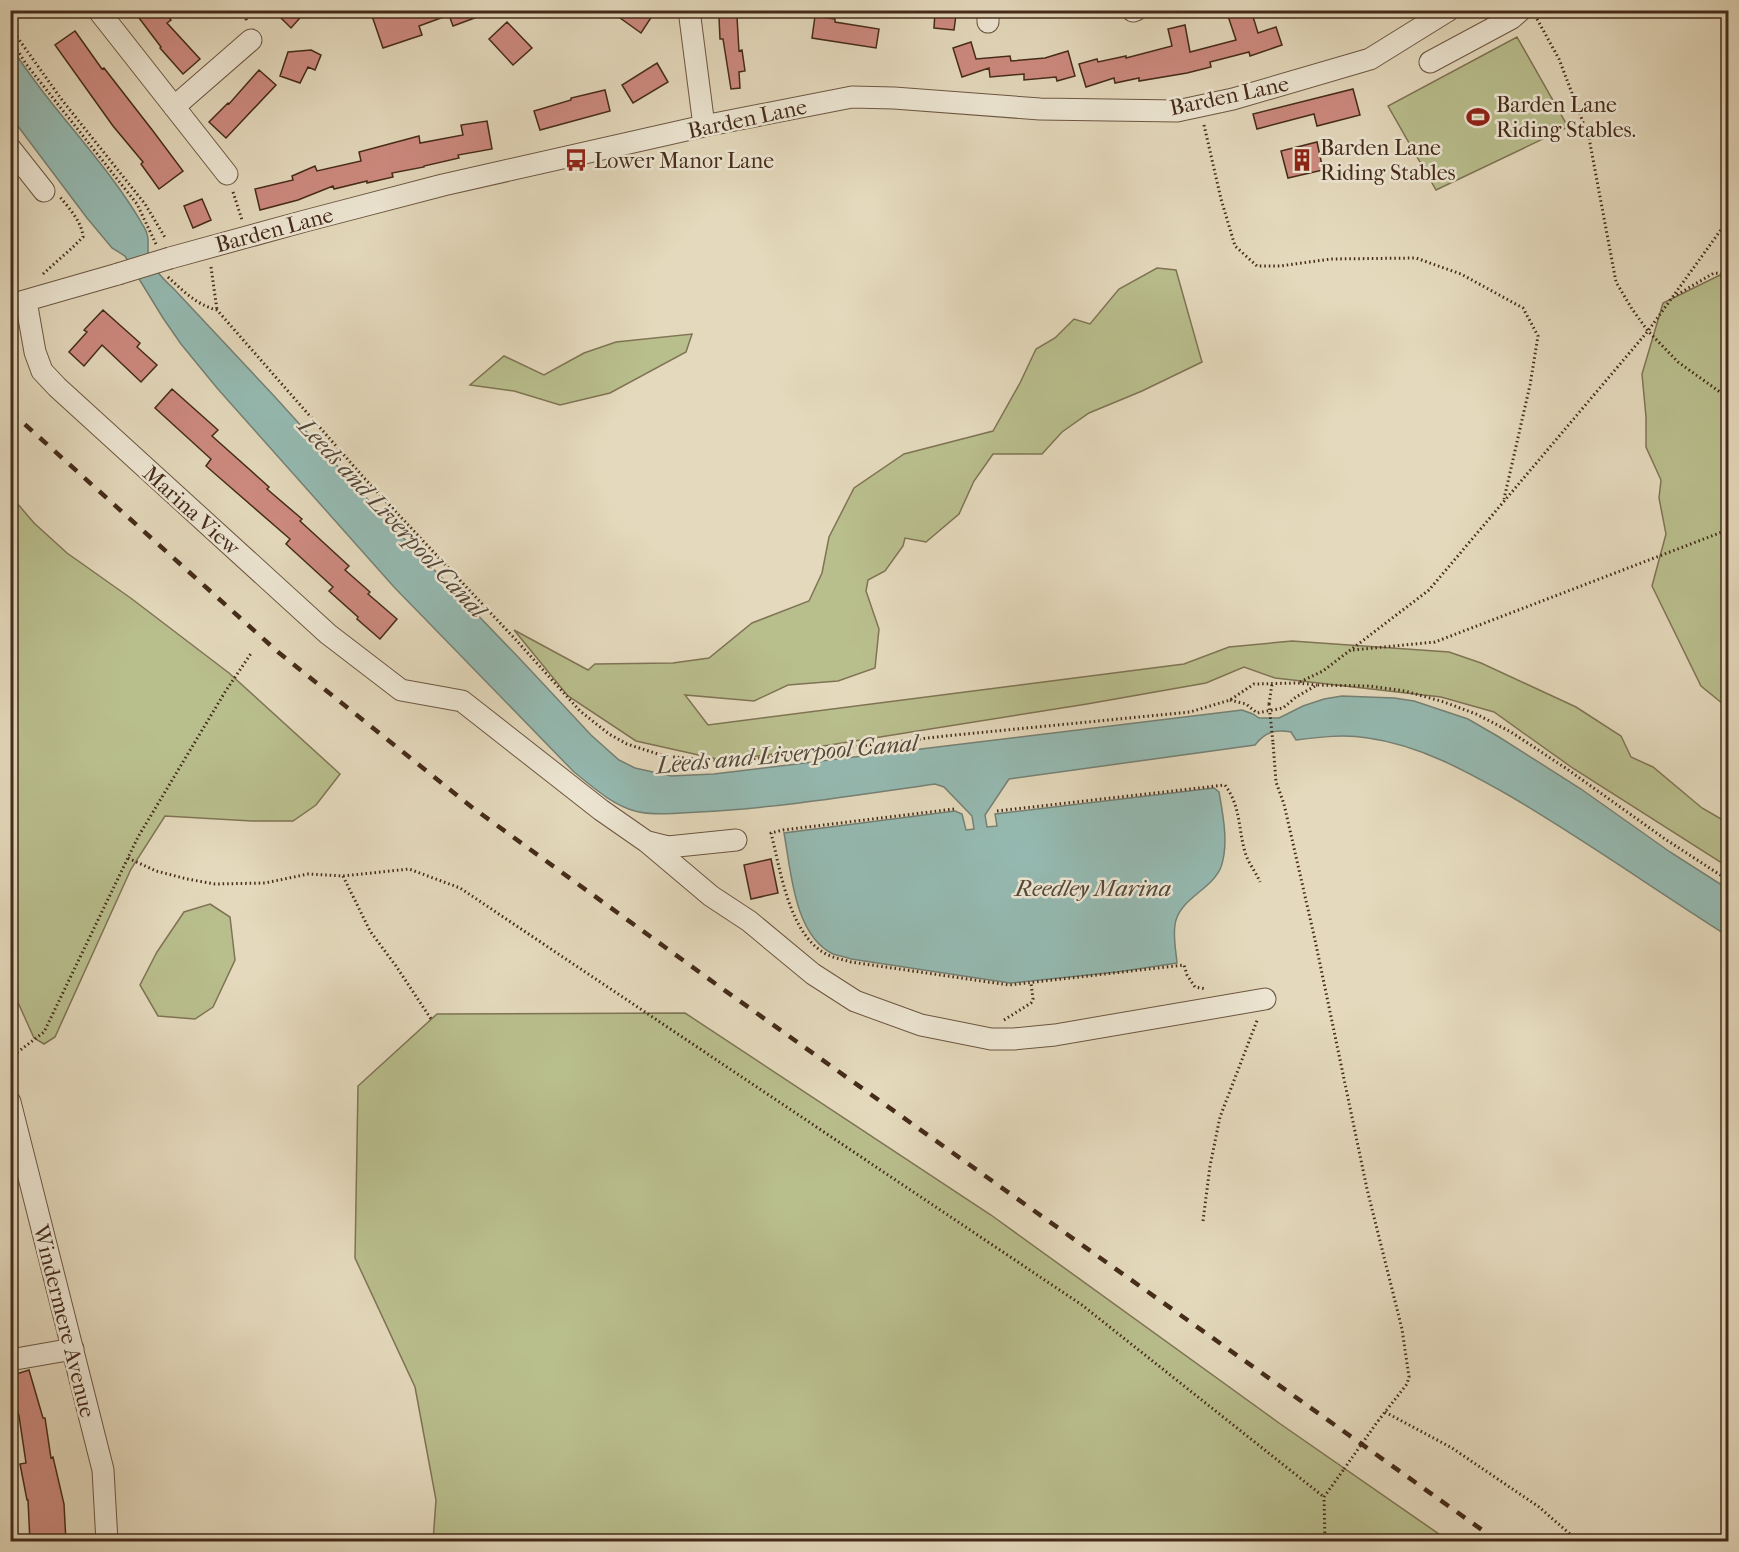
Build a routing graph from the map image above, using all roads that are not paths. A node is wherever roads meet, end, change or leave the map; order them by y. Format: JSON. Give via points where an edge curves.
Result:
{"nodes":[{"id":1,"x":98,"y":10,"type":"edge"},
{"id":2,"x":688,"y":10,"type":"edge"},
{"id":3,"x":1449,"y":10,"type":"edge"},
{"id":4,"x":1528,"y":13,"type":"edge"},
{"id":5,"x":251,"y":40,"type":"dead end"},
{"id":6,"x":1431,"y":62,"type":"dead end"},
{"id":7,"x":174,"y":107,"type":"junction"},
{"id":8,"x":704,"y":126,"type":"junction"},
{"id":9,"x":10,"y":148,"type":"edge"},
{"id":10,"x":227,"y":174,"type":"road end"},
{"id":11,"x":44,"y":190,"type":"road end"},
{"id":12,"x":15,"y":301,"type":"edge"},
{"id":13,"x":736,"y":840,"type":"dead end"},
{"id":14,"x":647,"y":842,"type":"junction"},
{"id":15,"x":1262,"y":1006,"type":"road end"},
{"id":16,"x":10,"y":1102,"type":"edge"},
{"id":17,"x":73,"y":1349,"type":"junction"},
{"id":18,"x":10,"y":1360,"type":"edge"},
{"id":19,"x":107,"y":1542,"type":"edge"}],
"edges":[{"from":1,"to":7,"type":"street"},
{"from":2,"to":8,"type":"street"},
{"from":3,"to":8,"type":"street","name":"Barden Lane","via":[[1370,59],[1177,111],[1040,109],[852,97]]},
{"from":4,"to":6,"type":"street"},
{"from":5,"to":7,"type":"street"},
{"from":7,"to":10,"type":"street"},
{"from":8,"to":12,"type":"street","name":"Barden Lane","bridge":true,"via":[[443,185],[164,256],[118,274]]},
{"from":9,"to":11,"type":"street"},
{"from":12,"to":14,"type":"street","name":"Marina View","via":[[42,371],[57,387],[328,634],[401,690],[462,701]]},
{"from":13,"to":14,"type":"street","via":[[668,847]]},
{"from":14,"to":15,"type":"street","via":[[813,974],[855,1001],[921,1025],[991,1039],[1014,1039]]},
{"from":16,"to":17,"type":"street","name":"Windermere Avenue"},
{"from":17,"to":18,"type":"street"},
{"from":17,"to":19,"type":"street","name":"Windermere Avenue","via":[[103,1470]]}]}
